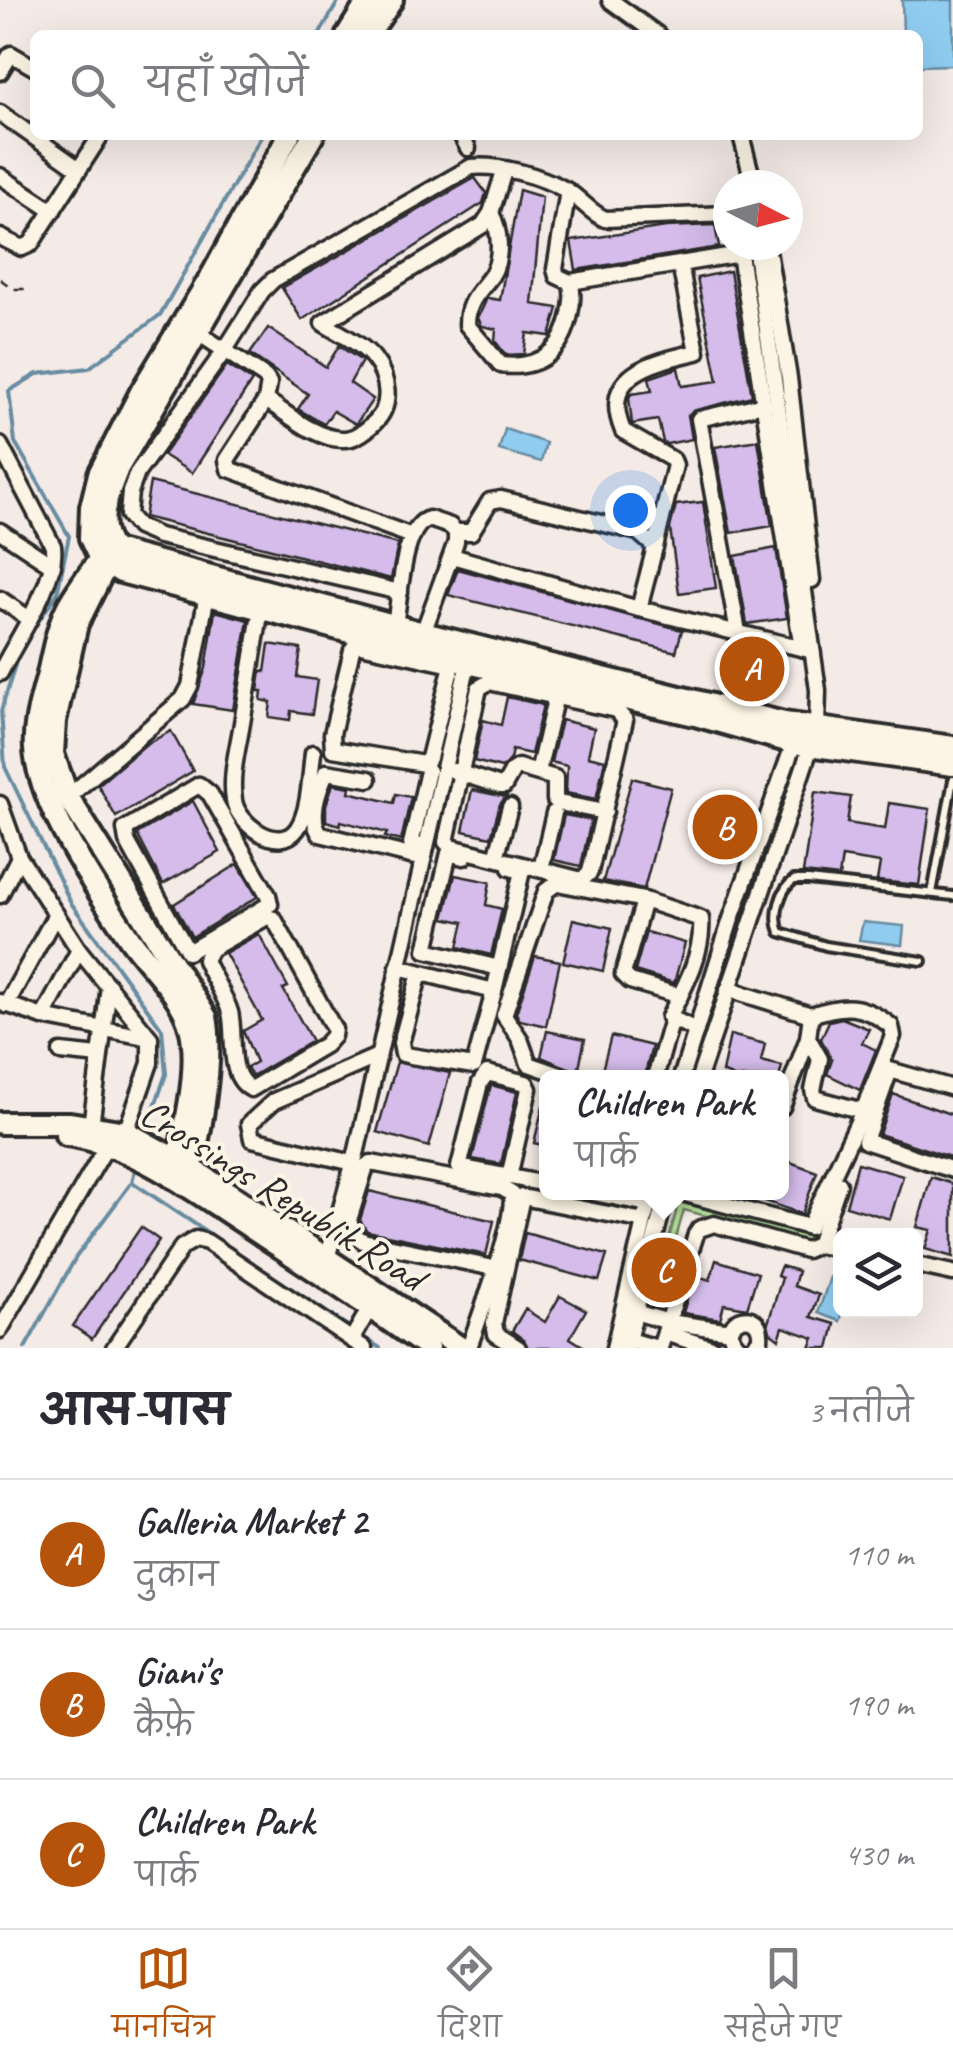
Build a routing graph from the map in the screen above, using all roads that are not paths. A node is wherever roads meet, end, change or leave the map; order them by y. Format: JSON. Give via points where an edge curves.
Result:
{"nodes":[{"id":1,"x":369,"y":0,"type":"edge"},
{"id":2,"x":392,"y":0,"type":"edge"},
{"id":3,"x":610,"y":0,"type":"edge"},
{"id":4,"x":350,"y":30,"type":"edge"},
{"id":5,"x":371,"y":30,"type":"edge"},
{"id":6,"x":651,"y":30,"type":"edge"},
{"id":7,"x":5,"y":51,"type":"edge"},
{"id":8,"x":30,"y":65,"type":"edge"},
{"id":9,"x":0,"y":72,"type":"edge"},
{"id":10,"x":0,"y":113,"type":"edge"},
{"id":11,"x":30,"y":134,"type":"edge"},
{"id":12,"x":38,"y":140,"type":"edge"},
{"id":13,"x":98,"y":140,"type":"edge"},
{"id":14,"x":286,"y":140,"type":"edge"},
{"id":15,"x":310,"y":140,"type":"edge"},
{"id":16,"x":742,"y":140,"type":"edge"},
{"id":17,"x":78,"y":168,"type":"junction"},
{"id":18,"x":750,"y":170,"type":"edge"},
{"id":19,"x":504,"y":171,"type":"junction"},
{"id":20,"x":0,"y":176,"type":"edge"},
{"id":21,"x":568,"y":191,"type":"junction"},
{"id":22,"x":53,"y":211,"type":"junction"},
{"id":23,"x":492,"y":213,"type":"junction"},
{"id":24,"x":713,"y":215,"type":"edge"},
{"id":25,"x":0,"y":238,"type":"edge"},
{"id":26,"x":758,"y":260,"type":"edge"},
{"id":27,"x":769,"y":260,"type":"edge"},
{"id":28,"x":680,"y":264,"type":"junction"},
{"id":29,"x":570,"y":282,"type":"junction"},
{"id":30,"x":189,"y":328,"type":"junction"},
{"id":31,"x":225,"y":350,"type":"junction"},
{"id":32,"x":266,"y":400,"type":"junction"},
{"id":33,"x":764,"y":404,"type":"junction"},
{"id":34,"x":0,"y":445,"type":"edge"},
{"id":35,"x":0,"y":530,"type":"edge"},
{"id":36,"x":456,"y":532,"type":"junction"},
{"id":37,"x":412,"y":536,"type":"junction"},
{"id":38,"x":654,"y":547,"type":"junction"},
{"id":39,"x":108,"y":555,"type":"junction"},
{"id":40,"x":452,"y":556,"type":"junction"},
{"id":41,"x":53,"y":566,"type":"junction"},
{"id":42,"x":400,"y":592,"type":"junction"},
{"id":43,"x":207,"y":594,"type":"junction"},
{"id":44,"x":0,"y":599,"type":"edge"},
{"id":45,"x":261,"y":608,"type":"junction"},
{"id":46,"x":639,"y":609,"type":"junction"},
{"id":47,"x":28,"y":618,"type":"junction"},
{"id":48,"x":0,"y":632,"type":"edge"},
{"id":49,"x":423,"y":632,"type":"junction"},
{"id":50,"x":738,"y":632,"type":"junction"},
{"id":51,"x":392,"y":639,"type":"junction"},
{"id":52,"x":16,"y":641,"type":"junction"},
{"id":53,"x":808,"y":650,"type":"junction"},
{"id":54,"x":468,"y":663,"type":"junction"},
{"id":55,"x":0,"y":672,"type":"edge"},
{"id":56,"x":557,"y":691,"type":"junction"},
{"id":57,"x":811,"y":734,"type":"junction"},
{"id":58,"x":432,"y":746,"type":"junction"},
{"id":59,"x":953,"y":747,"type":"edge"},
{"id":60,"x":448,"y":750,"type":"junction"},
{"id":61,"x":313,"y":753,"type":"dead end"},
{"id":62,"x":953,"y":766,"type":"edge"},
{"id":63,"x":428,"y":771,"type":"dead end"},
{"id":64,"x":538,"y":772,"type":"junction"},
{"id":65,"x":442,"y":775,"type":"junction"},
{"id":66,"x":369,"y":780,"type":"dead end"},
{"id":67,"x":460,"y":780,"type":"junction"},
{"id":68,"x":953,"y":780,"type":"edge"},
{"id":69,"x":68,"y":798,"type":"junction"},
{"id":70,"x":0,"y":804,"type":"edge"},
{"id":71,"x":510,"y":807,"type":"dead end"},
{"id":72,"x":604,"y":812,"type":"junction"},
{"id":73,"x":554,"y":813,"type":"dead end"},
{"id":74,"x":417,"y":851,"type":"junction"},
{"id":75,"x":19,"y":857,"type":"junction"},
{"id":76,"x":496,"y":858,"type":"junction"},
{"id":77,"x":541,"y":870,"type":"junction"},
{"id":78,"x":145,"y":877,"type":"junction"},
{"id":79,"x":123,"y":888,"type":"junction"},
{"id":80,"x":932,"y":893,"type":"junction"},
{"id":81,"x":0,"y":895,"type":"edge"},
{"id":82,"x":953,"y":896,"type":"edge"},
{"id":83,"x":644,"y":900,"type":"junction"},
{"id":84,"x":56,"y":914,"type":"junction"},
{"id":85,"x":731,"y":919,"type":"junction"},
{"id":86,"x":751,"y":923,"type":"junction"},
{"id":87,"x":162,"y":927,"type":"junction"},
{"id":88,"x":404,"y":945,"type":"junction"},
{"id":89,"x":79,"y":950,"type":"junction"},
{"id":90,"x":426,"y":950,"type":"junction"},
{"id":91,"x":922,"y":961,"type":"dead end"},
{"id":92,"x":398,"y":968,"type":"junction"},
{"id":93,"x":499,"y":968,"type":"junction"},
{"id":94,"x":420,"y":973,"type":"junction"},
{"id":95,"x":109,"y":986,"type":"junction"},
{"id":96,"x":728,"y":989,"type":"junction"},
{"id":97,"x":494,"y":991,"type":"junction"},
{"id":98,"x":680,"y":996,"type":"junction"},
{"id":99,"x":3,"y":1004,"type":"edge"},
{"id":100,"x":230,"y":1011,"type":"junction"},
{"id":101,"x":812,"y":1015,"type":"junction"},
{"id":102,"x":43,"y":1017,"type":"junction"},
{"id":103,"x":206,"y":1017,"type":"junction"},
{"id":104,"x":672,"y":1018,"type":"junction"},
{"id":105,"x":102,"y":1029,"type":"junction"},
{"id":106,"x":696,"y":1030,"type":"junction"},
{"id":107,"x":150,"y":1038,"type":"junction"},
{"id":108,"x":808,"y":1038,"type":"junction"},
{"id":109,"x":61,"y":1052,"type":"dead end"},
{"id":110,"x":99,"y":1056,"type":"junction"},
{"id":111,"x":378,"y":1056,"type":"junction"},
{"id":112,"x":546,"y":1070,"type":"edge"},
{"id":113,"x":657,"y":1070,"type":"edge"},
{"id":114,"x":684,"y":1070,"type":"edge"},
{"id":115,"x":702,"y":1070,"type":"edge"},
{"id":116,"x":789,"y":1088,"type":"edge"},
{"id":117,"x":953,"y":1088,"type":"edge"},
{"id":118,"x":863,"y":1111,"type":"junction"},
{"id":119,"x":0,"y":1123,"type":"edge"},
{"id":120,"x":0,"y":1133,"type":"edge"},
{"id":121,"x":112,"y":1136,"type":"junction"},
{"id":122,"x":354,"y":1163,"type":"junction"},
{"id":123,"x":175,"y":1169,"type":"junction"},
{"id":124,"x":953,"y":1170,"type":"edge"},
{"id":125,"x":509,"y":1177,"type":"junction"},
{"id":126,"x":953,"y":1178,"type":"edge"},
{"id":127,"x":539,"y":1183,"type":"edge"},
{"id":128,"x":649,"y":1200,"type":"edge"},
{"id":129,"x":663,"y":1200,"type":"edge"},
{"id":130,"x":705,"y":1200,"type":"edge"},
{"id":131,"x":746,"y":1200,"type":"edge"},
{"id":132,"x":742,"y":1211,"type":"junction"},
{"id":133,"x":644,"y":1221,"type":"junction"},
{"id":134,"x":818,"y":1245,"type":"junction"},
{"id":135,"x":833,"y":1248,"type":"edge"},
{"id":136,"x":327,"y":1260,"type":"junction"},
{"id":137,"x":923,"y":1267,"type":"edge"},
{"id":138,"x":494,"y":1268,"type":"junction"},
{"id":139,"x":953,"y":1273,"type":"edge"},
{"id":140,"x":0,"y":1291,"type":"edge"},
{"id":141,"x":632,"y":1294,"type":"junction"},
{"id":142,"x":16,"y":1300,"type":"junction"},
{"id":143,"x":635,"y":1312,"type":"junction"},
{"id":144,"x":367,"y":1313,"type":"junction"},
{"id":145,"x":0,"y":1330,"type":"edge"},
{"id":146,"x":731,"y":1330,"type":"junction"},
{"id":147,"x":663,"y":1338,"type":"edge"},
{"id":148,"x":357,"y":1340,"type":"edge"},
{"id":149,"x":623,"y":1345,"type":"edge"},
{"id":150,"x":114,"y":1348,"type":"edge"},
{"id":151,"x":428,"y":1348,"type":"edge"},
{"id":152,"x":461,"y":1348,"type":"edge"},
{"id":153,"x":470,"y":1348,"type":"edge"},
{"id":154,"x":518,"y":1348,"type":"edge"},
{"id":155,"x":712,"y":1348,"type":"edge"},
{"id":156,"x":740,"y":1348,"type":"edge"},
{"id":157,"x":752,"y":1348,"type":"edge"}],
"edges":[{"from":1,"to":4,"type":"street"},
{"from":2,"to":5,"type":"street"},
{"from":3,"to":6,"type":"street"},
{"from":7,"to":8,"type":"street"},
{"from":7,"to":9,"type":"street"},
{"from":10,"to":11,"type":"street"},
{"from":12,"to":17,"type":"street"},
{"from":13,"to":17,"type":"street"},
{"from":14,"to":30,"type":"street"},
{"from":15,"to":30,"type":"street"},
{"from":16,"to":18,"type":"street"},
{"from":17,"to":22,"type":"street"},
{"from":19,"to":21,"type":"street"},
{"from":19,"to":23,"type":"street"},
{"from":19,"to":31,"type":"street","via":[[485,166],[461,172],[273,280]]},
{"from":20,"to":22,"type":"street"},
{"from":21,"to":24,"type":"street","via":[[605,219]]},
{"from":21,"to":29,"type":"street","via":[[554,269]]},
{"from":22,"to":25,"type":"street","via":[[27,248]]},
{"from":23,"to":29,"type":"street","via":[[500,228],[497,258],[472,297],[466,325],[495,360],[530,364],[557,348],[572,307]]},
{"from":23,"to":32,"type":"street","via":[[473,232],[323,324],[373,358],[387,401],[374,423],[343,440]]},
{"from":26,"to":53,"type":"street"},
{"from":27,"to":57,"type":"street","via":[[789,378]]},
{"from":28,"to":29,"type":"street"},
{"from":28,"to":33,"type":"street","via":[[740,254]]},
{"from":28,"to":38,"type":"street","via":[[697,352],[644,364],[616,404],[623,431],[675,465]]},
{"from":30,"to":31,"type":"street"},
{"from":30,"to":39,"type":"street","via":[[118,468],[106,502]]},
{"from":31,"to":32,"type":"street","via":[[265,376]]},
{"from":31,"to":42,"type":"street","via":[[137,473],[128,505],[132,523],[159,536]]},
{"from":32,"to":37,"type":"street","via":[[226,460],[229,469]]},
{"from":33,"to":50,"type":"street","via":[[699,419]]},
{"from":33,"to":53,"type":"street"},
{"from":34,"to":41,"type":"street","via":[[54,546]]},
{"from":35,"to":41,"type":"street"},
{"from":36,"to":37,"type":"street","via":[[429,519]]},
{"from":36,"to":38,"type":"street","via":[[471,532],[490,501],[501,499],[638,532]]},
{"from":36,"to":40,"type":"street"},
{"from":37,"to":42,"type":"street"},
{"from":38,"to":46,"type":"street"},
{"from":39,"to":43,"type":"street","via":[[121,572]]},
{"from":39,"to":51,"type":"street"},
{"from":39,"to":69,"type":"street","via":[[77,624],[55,721],[53,754]]},
{"from":39,"to":123,"type":"street","via":[[72,597],[61,622],[35,749],[47,796],[76,852],[190,1023],[190,1092]]},
{"from":40,"to":46,"type":"street"},
{"from":40,"to":49,"type":"street"},
{"from":41,"to":47,"type":"street"},
{"from":42,"to":51,"type":"street"},
{"from":43,"to":45,"type":"street"},
{"from":43,"to":69,"type":"street","via":[[184,699]]},
{"from":44,"to":47,"type":"street"},
{"from":45,"to":51,"type":"street"},
{"from":45,"to":61,"type":"street","via":[[233,787],[236,813],[246,826],[274,837],[296,830]]},
{"from":46,"to":50,"type":"street"},
{"from":47,"to":52,"type":"street"},
{"from":48,"to":52,"type":"street"},
{"from":49,"to":51,"type":"street"},
{"from":49,"to":57,"type":"street"},
{"from":50,"to":53,"type":"street"},
{"from":51,"to":54,"type":"street"},
{"from":51,"to":58,"type":"street","via":[[452,664]]},
{"from":51,"to":58,"type":"street","via":[[352,650],[333,749],[418,764]]},
{"from":52,"to":55,"type":"street"},
{"from":53,"to":57,"type":"street","via":[[819,696]]},
{"from":54,"to":56,"type":"street"},
{"from":54,"to":60,"type":"street"},
{"from":56,"to":57,"type":"street"},
{"from":56,"to":64,"type":"street"},
{"from":56,"to":67,"type":"street","via":[[483,684]]},
{"from":56,"to":72,"type":"street","via":[[616,710],[625,720]]},
{"from":57,"to":59,"type":"street"},
{"from":57,"to":62,"type":"street"},
{"from":57,"to":85,"type":"street"},
{"from":57,"to":86,"type":"street"},
{"from":58,"to":60,"type":"street"},
{"from":60,"to":65,"type":"street"},
{"from":63,"to":74,"type":"street"},
{"from":64,"to":67,"type":"street","via":[[518,767],[504,786]]},
{"from":64,"to":72,"type":"street","via":[[555,778],[558,802]]},
{"from":65,"to":67,"type":"street"},
{"from":65,"to":74,"type":"street"},
{"from":66,"to":74,"type":"street","via":[[326,772],[315,828]]},
{"from":67,"to":76,"type":"street","via":[[446,842]]},
{"from":68,"to":80,"type":"lane"},
{"from":69,"to":79,"type":"street"},
{"from":70,"to":75,"type":"street"},
{"from":71,"to":76,"type":"street"},
{"from":72,"to":77,"type":"street","via":[[588,877]]},
{"from":73,"to":77,"type":"street"},
{"from":74,"to":88,"type":"street"},
{"from":75,"to":81,"type":"street"},
{"from":75,"to":84,"type":"street"},
{"from":76,"to":77,"type":"street"},
{"from":78,"to":79,"type":"street"},
{"from":78,"to":87,"type":"street"},
{"from":78,"to":87,"type":"street","via":[[125,829],[204,786],[268,895],[270,904],[188,952]]},
{"from":79,"to":87,"type":"street"},
{"from":80,"to":82,"type":"lane"},
{"from":80,"to":91,"type":"lane","via":[[794,880],[784,889],[776,919],[780,932],[798,938]]},
{"from":83,"to":98,"type":"street","via":[[623,974]]},
{"from":83,"to":98,"type":"street","via":[[701,919]]},
{"from":83,"to":112,"type":"street","via":[[566,884],[546,891],[504,1014],[530,1064]]},
{"from":84,"to":89,"type":"street"},
{"from":84,"to":99,"type":"street"},
{"from":85,"to":86,"type":"street"},
{"from":85,"to":106,"type":"street"},
{"from":86,"to":96,"type":"street"},
{"from":87,"to":103,"type":"street"},
{"from":88,"to":90,"type":"street"},
{"from":88,"to":92,"type":"street"},
{"from":89,"to":95,"type":"street"},
{"from":89,"to":102,"type":"street"},
{"from":90,"to":93,"type":"street"},
{"from":90,"to":93,"type":"street","via":[[449,854],[522,871]]},
{"from":92,"to":94,"type":"street"},
{"from":92,"to":111,"type":"street"},
{"from":93,"to":97,"type":"street"},
{"from":94,"to":97,"type":"street"},
{"from":94,"to":97,"type":"street","via":[[400,1048],[411,1056],[474,1066]]},
{"from":95,"to":105,"type":"street"},
{"from":95,"to":107,"type":"street"},
{"from":96,"to":101,"type":"street"},
{"from":96,"to":115,"type":"street"},
{"from":98,"to":104,"type":"street"},
{"from":99,"to":102,"type":"street"},
{"from":100,"to":100,"type":"street","via":[[236,1073],[251,1089],[333,1036],[272,917],[206,954]]},
{"from":100,"to":103,"type":"street"},
{"from":101,"to":108,"type":"street"},
{"from":101,"to":118,"type":"street","via":[[851,1005],[890,1026],[893,1036]]},
{"from":102,"to":105,"type":"street"},
{"from":103,"to":123,"type":"street","via":[[206,1068]]},
{"from":104,"to":106,"type":"street"},
{"from":104,"to":113,"type":"street"},
{"from":105,"to":107,"type":"street"},
{"from":105,"to":110,"type":"street"},
{"from":106,"to":114,"type":"street"},
{"from":107,"to":121,"type":"street","via":[[150,1064]]},
{"from":108,"to":116,"type":"street"},
{"from":108,"to":118,"type":"street","via":[[820,1059],[816,1098]]},
{"from":109,"to":110,"type":"street"},
{"from":110,"to":121,"type":"street"},
{"from":111,"to":122,"type":"street"},
{"from":111,"to":122,"type":"street","via":[[274,1101],[249,1124],[252,1138]]},
{"from":117,"to":124,"type":"street","via":[[890,1070],[865,1141]]},
{"from":118,"to":132,"type":"street","via":[[809,1227]]},
{"from":119,"to":121,"type":"street","name":"Crossings Republik Road"},
{"from":120,"to":121,"type":"street"},
{"from":121,"to":123,"type":"street","name":"Crossings Republik Road"},
{"from":121,"to":142,"type":"street"},
{"from":122,"to":136,"type":"street"},
{"from":123,"to":136,"type":"street","name":"Crossings Republik Road"},
{"from":123,"to":144,"type":"street","name":"Crossings Republik Road"},
{"from":125,"to":125,"type":"street","via":[[529,1090],[526,1083],[487,1073],[458,1163]]},
{"from":125,"to":127,"type":"street"},
{"from":126,"to":134,"type":"street","via":[[852,1148]]},
{"from":128,"to":133,"type":"street"},
{"from":129,"to":141,"type":"street"},
{"from":130,"to":132,"type":"street"},
{"from":131,"to":132,"type":"street"},
{"from":133,"to":141,"type":"street"},
{"from":133,"to":154,"type":"street","via":[[522,1197],[494,1323],[496,1334]]},
{"from":134,"to":135,"type":"street"},
{"from":134,"to":147,"type":"street","via":[[806,1250],[705,1226],[696,1234]]},
{"from":136,"to":152,"type":"street","name":"Crossings Republik Road"},
{"from":137,"to":139,"type":"street"},
{"from":138,"to":138,"type":"street","via":[[353,1234],[349,1220],[366,1166],[512,1194]]},
{"from":138,"to":153,"type":"street"},
{"from":140,"to":142,"type":"street"},
{"from":141,"to":143,"type":"street"},
{"from":141,"to":149,"type":"street"},
{"from":142,"to":145,"type":"street"},
{"from":143,"to":147,"type":"street"},
{"from":143,"to":149,"type":"street"},
{"from":144,"to":148,"type":"street"},
{"from":144,"to":151,"type":"street","name":"Crossings Republik Road"},
{"from":146,"to":147,"type":"street"},
{"from":146,"to":156,"type":"street"},
{"from":146,"to":157,"type":"street","via":[[740,1319],[755,1322],[761,1335]]},
{"from":147,"to":149,"type":"street"},
{"from":147,"to":155,"type":"street"},
{"from":148,"to":150,"type":"street","via":[[196,1238],[182,1247]]}]}
